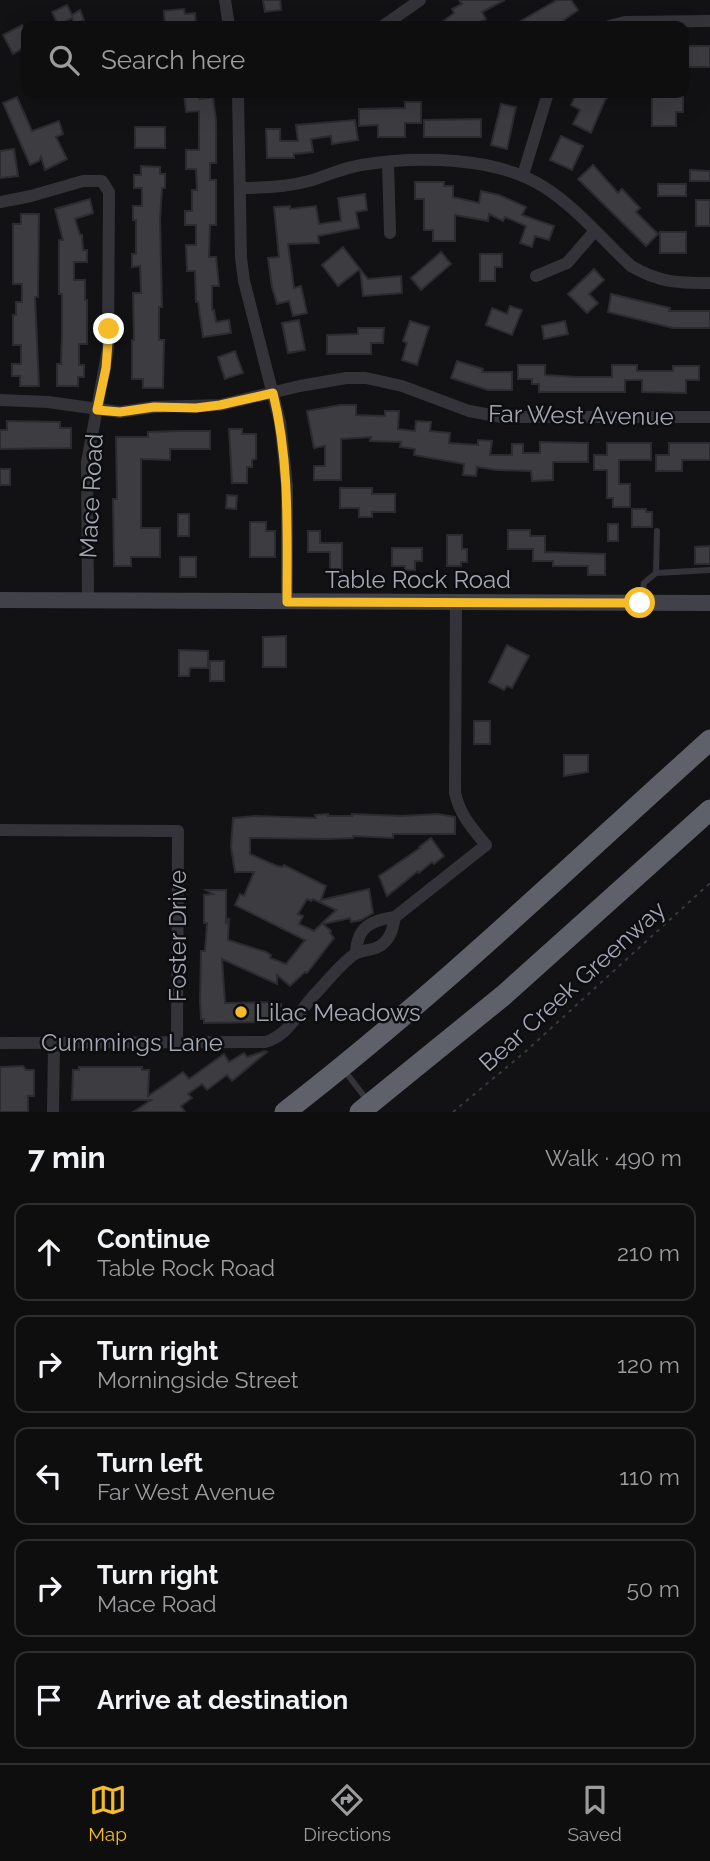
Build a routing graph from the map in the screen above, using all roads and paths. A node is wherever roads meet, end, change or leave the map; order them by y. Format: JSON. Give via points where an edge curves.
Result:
{"nodes":[{"id":1,"x":225,"y":0,"type":"edge"},
{"id":2,"x":420,"y":0,"type":"edge"},
{"id":3,"x":228,"y":21,"type":"edge"},
{"id":4,"x":390,"y":21,"type":"edge"},
{"id":5,"x":689,"y":21,"type":"edge"},
{"id":6,"x":710,"y":21,"type":"edge"},
{"id":7,"x":238,"y":98,"type":"edge"},
{"id":8,"x":546,"y":98,"type":"edge"},
{"id":9,"x":388,"y":162,"type":"junction"},
{"id":10,"x":523,"y":175,"type":"junction"},
{"id":11,"x":240,"y":188,"type":"junction"},
{"id":12,"x":0,"y":202,"type":"edge"},
{"id":13,"x":594,"y":232,"type":"junction"},
{"id":14,"x":390,"y":233,"type":"dead end"},
{"id":15,"x":536,"y":276,"type":"dead end"},
{"id":16,"x":710,"y":283,"type":"edge"},
{"id":17,"x":273,"y":393,"type":"junction"},
{"id":18,"x":0,"y":400,"type":"edge"},
{"id":19,"x":97,"y":410,"type":"junction"},
{"id":20,"x":710,"y":417,"type":"edge"},
{"id":21,"x":657,"y":531,"type":"dead end"},
{"id":22,"x":710,"y":570,"type":"edge"},
{"id":23,"x":656,"y":573,"type":"junction"},
{"id":24,"x":0,"y":600,"type":"edge"},
{"id":25,"x":88,"y":600,"type":"junction"},
{"id":26,"x":287,"y":602,"type":"junction"},
{"id":27,"x":456,"y":602,"type":"junction"},
{"id":28,"x":640,"y":603,"type":"junction"},
{"id":29,"x":710,"y":603,"type":"edge"},
{"id":30,"x":710,"y":740,"type":"edge"},
{"id":31,"x":710,"y":810,"type":"edge"},
{"id":32,"x":0,"y":830,"type":"edge"},
{"id":33,"x":710,"y":883,"type":"edge"},
{"id":34,"x":395,"y":917,"type":"junction"},
{"id":35,"x":356,"y":953,"type":"junction"},
{"id":36,"x":54,"y":1042,"type":"junction"},
{"id":37,"x":177,"y":1042,"type":"junction"},
{"id":38,"x":0,"y":1043,"type":"edge"},
{"id":39,"x":341,"y":1066,"type":"junction"},
{"id":40,"x":365,"y":1108,"type":"edge"},
{"id":41,"x":53,"y":1112,"type":"edge"},
{"id":42,"x":285,"y":1112,"type":"edge"},
{"id":43,"x":453,"y":1112,"type":"edge"}],
"edges":[{"from":1,"to":3,"type":"street"},
{"from":2,"to":4,"type":"street"},
{"from":5,"to":6,"type":"street"},
{"from":7,"to":11,"type":"street"},
{"from":8,"to":10,"type":"street"},
{"from":9,"to":10,"type":"street","via":[[470,163]]},
{"from":9,"to":11,"type":"street","via":[[287,186]]},
{"from":9,"to":14,"type":"street"},
{"from":10,"to":13,"type":"street","via":[[566,204]]},
{"from":11,"to":17,"type":"street","via":[[240,258]]},
{"from":12,"to":19,"type":"street","name":"Mace Road","via":[[83,181],[107,185],[108,339]]},
{"from":13,"to":15,"type":"street","via":[[567,263]]},
{"from":13,"to":16,"type":"street","via":[[647,276],[675,283]]},
{"from":17,"to":19,"type":"street","name":"Far West Avenue","via":[[196,408]]},
{"from":17,"to":20,"type":"street","name":"Far West Avenue","via":[[346,378],[366,379],[502,417]]},
{"from":17,"to":26,"type":"street","via":[[287,486]]},
{"from":18,"to":19,"type":"street","name":"Far West Avenue"},
{"from":19,"to":25,"type":"street","name":"Mace Road","via":[[87,462]]},
{"from":21,"to":23,"type":"lane"},
{"from":22,"to":23,"type":"lane"},
{"from":23,"to":28,"type":"lane","via":[[644,583]]},
{"from":24,"to":25,"type":"main road","name":"Table Rock Road"},
{"from":25,"to":26,"type":"main road","name":"Table Rock Road"},
{"from":26,"to":27,"type":"main road","name":"Table Rock Road"},
{"from":27,"to":28,"type":"main road","name":"Table Rock Road"},
{"from":27,"to":34,"type":"street","via":[[455,793],[458,807],[486,845]]},
{"from":28,"to":29,"type":"main road","name":"Table Rock Road"},
{"from":30,"to":39,"type":"highway","via":[[464,963]]},
{"from":31,"to":40,"type":"highway","via":[[505,995]]},
{"from":32,"to":37,"type":"street","name":"Foster Drive","via":[[178,831]]},
{"from":33,"to":43,"type":"path","name":"Bear Creek Greenway"},
{"from":34,"to":35,"type":"street","via":[[384,943]]},
{"from":34,"to":35,"type":"street","via":[[366,926],[356,939]]},
{"from":35,"to":37,"type":"street","name":"Cummings Lane","via":[[274,1040]]},
{"from":36,"to":37,"type":"street","name":"Cummings Lane"},
{"from":36,"to":38,"type":"street","name":"Cummings Lane"},
{"from":36,"to":41,"type":"street"},
{"from":39,"to":40,"type":"lane"},
{"from":39,"to":42,"type":"highway"}]}
